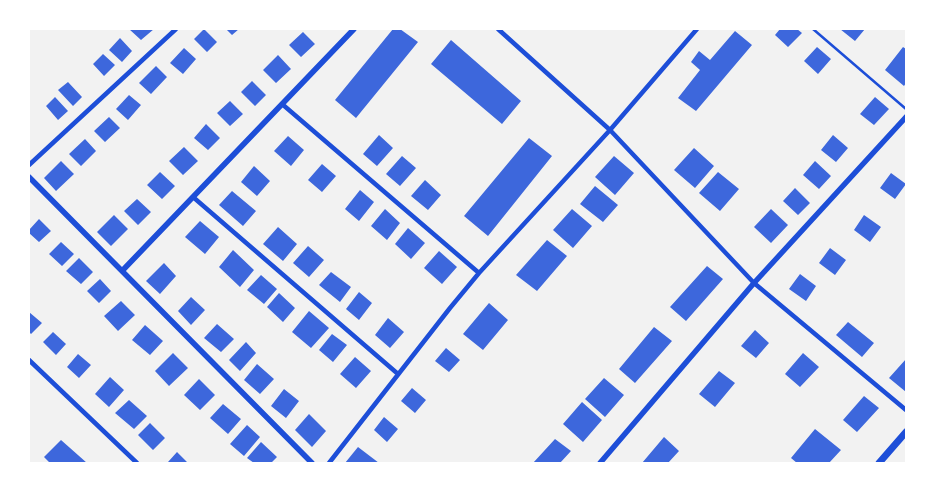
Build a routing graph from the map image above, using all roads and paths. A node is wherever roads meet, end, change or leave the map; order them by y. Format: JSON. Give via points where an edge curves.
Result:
{"nodes":[{"id":1,"x":176,"y":29,"type":"edge"},
{"id":2,"x":354,"y":29,"type":"edge"},
{"id":3,"x":498,"y":29,"type":"edge"},
{"id":4,"x":697,"y":29,"type":"edge"},
{"id":5,"x":813,"y":29,"type":"edge"},
{"id":6,"x":282,"y":104,"type":"junction"},
{"id":7,"x":906,"y":109,"type":"edge"},
{"id":8,"x":906,"y":117,"type":"edge"},
{"id":9,"x":610,"y":130,"type":"junction"},
{"id":10,"x":29,"y":165,"type":"edge"},
{"id":11,"x":29,"y":177,"type":"edge"},
{"id":12,"x":193,"y":197,"type":"junction"},
{"id":13,"x":122,"y":271,"type":"junction"},
{"id":14,"x":479,"y":273,"type":"junction"},
{"id":15,"x":754,"y":283,"type":"junction"},
{"id":16,"x":29,"y":360,"type":"edge"},
{"id":17,"x":398,"y":374,"type":"junction"},
{"id":18,"x":906,"y":410,"type":"edge"},
{"id":19,"x":906,"y":432,"type":"edge"},
{"id":20,"x":137,"y":463,"type":"edge"},
{"id":21,"x":312,"y":463,"type":"edge"},
{"id":22,"x":329,"y":463,"type":"edge"},
{"id":23,"x":600,"y":463,"type":"edge"},
{"id":24,"x":879,"y":463,"type":"edge"}],
"edges":[{"from":1,"to":10,"type":"street"},
{"from":2,"to":6,"type":"street"},
{"from":3,"to":9,"type":"street"},
{"from":4,"to":9,"type":"street"},
{"from":5,"to":7,"type":"lane"},
{"from":6,"to":12,"type":"street"},
{"from":6,"to":14,"type":"street"},
{"from":8,"to":15,"type":"street"},
{"from":9,"to":14,"type":"street"},
{"from":9,"to":15,"type":"street"},
{"from":11,"to":13,"type":"street"},
{"from":12,"to":13,"type":"street"},
{"from":12,"to":17,"type":"street"},
{"from":13,"to":21,"type":"street"},
{"from":14,"to":17,"type":"street"},
{"from":15,"to":18,"type":"street"},
{"from":15,"to":23,"type":"street"},
{"from":16,"to":20,"type":"street"},
{"from":17,"to":22,"type":"street"},
{"from":19,"to":24,"type":"main road"}]}
